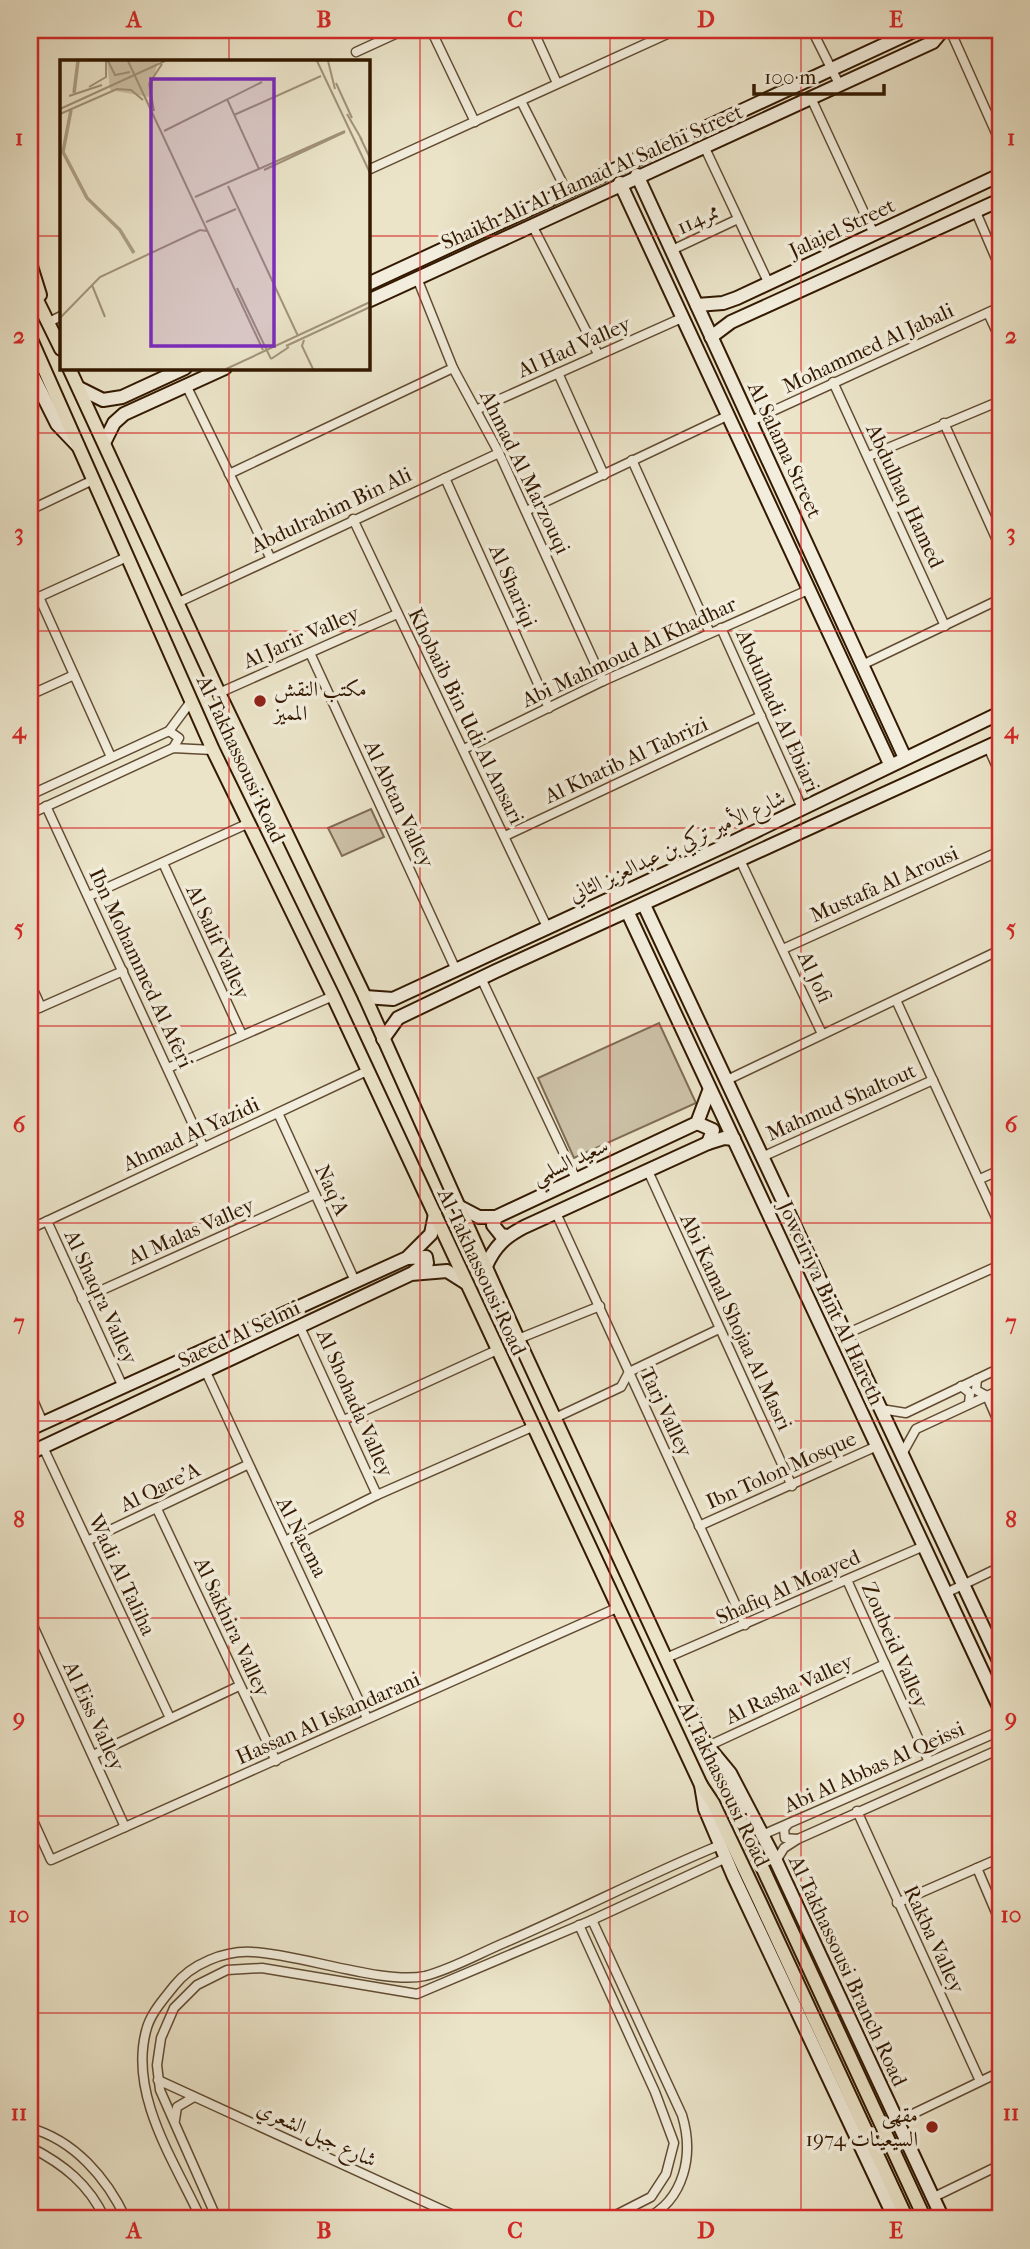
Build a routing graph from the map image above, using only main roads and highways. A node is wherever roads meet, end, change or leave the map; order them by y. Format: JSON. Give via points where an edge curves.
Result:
{"nodes":[{"id":1,"x":30,"y":263,"type":"edge"},
{"id":2,"x":30,"y":286,"type":"edge"},
{"id":3,"x":55,"y":319,"type":"edge"},
{"id":4,"x":30,"y":337,"type":"edge"},
{"id":5,"x":60,"y":344,"type":"edge"},
{"id":6,"x":70,"y":369,"type":"edge"},
{"id":7,"x":907,"y":2219,"type":"edge"},
{"id":8,"x":925,"y":2219,"type":"edge"}],
"edges":[{"from":1,"to":3,"type":"main road"},
{"from":2,"to":3,"type":"main road"},
{"from":3,"to":5,"type":"main road"},
{"from":4,"to":7,"type":"main road","name":"Al Takhassousi Road","via":[[213,750]]},
{"from":6,"to":8,"type":"main road","name":"Al Takhassousi Road","via":[[365,997]]}]}
